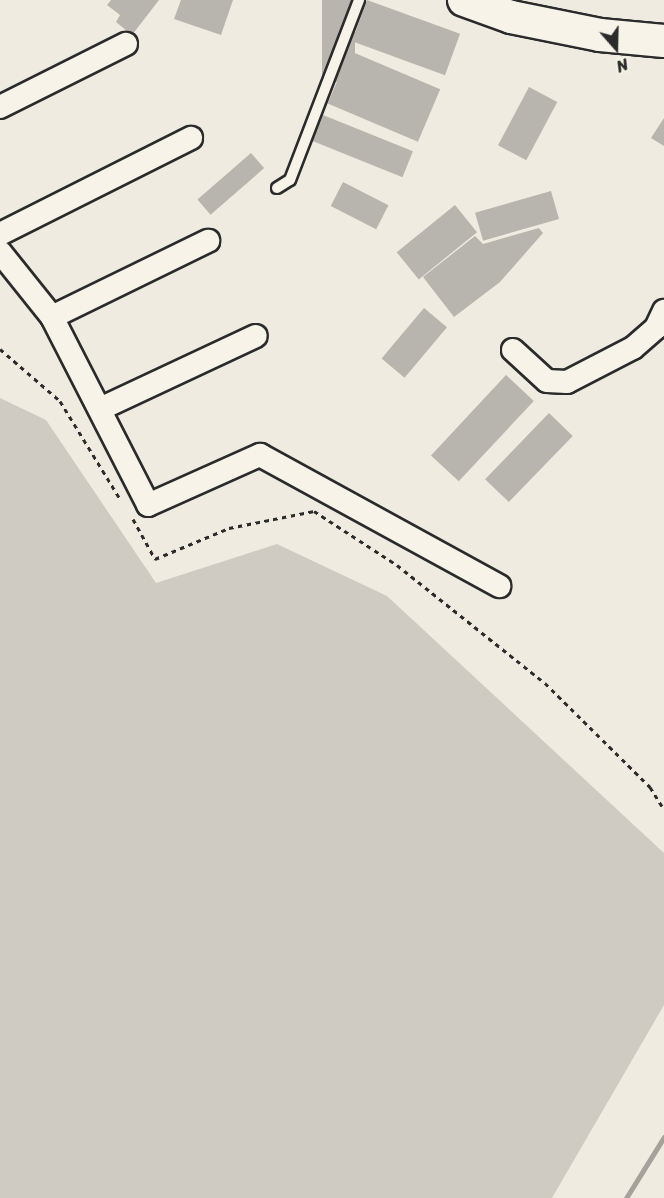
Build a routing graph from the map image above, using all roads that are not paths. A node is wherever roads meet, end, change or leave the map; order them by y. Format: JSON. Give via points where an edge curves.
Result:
{"nodes":[{"id":1,"x":359,"y":0,"type":"edge"},
{"id":2,"x":464,"y":0,"type":"edge"},
{"id":3,"x":664,"y":41,"type":"edge"},
{"id":4,"x":126,"y":44,"type":"dead end"},
{"id":5,"x":0,"y":107,"type":"edge"},
{"id":6,"x":192,"y":138,"type":"dead end"},
{"id":7,"x":277,"y":188,"type":"dead end"},
{"id":8,"x":0,"y":234,"type":"edge"},
{"id":9,"x":208,"y":241,"type":"dead end"},
{"id":10,"x":0,"y":252,"type":"edge"},
{"id":11,"x":664,"y":311,"type":"edge"},
{"id":12,"x":52,"y":317,"type":"junction"},
{"id":13,"x":256,"y":336,"type":"dead end"},
{"id":14,"x":513,"y":350,"type":"dead end"},
{"id":15,"x":100,"y":409,"type":"junction"},
{"id":16,"x":499,"y":586,"type":"dead end"}],
"edges":[{"from":1,"to":7,"type":"lane","via":[[290,180]]},
{"from":2,"to":3,"type":"street","via":[[511,17],[600,35]]},
{"from":4,"to":5,"type":"street"},
{"from":6,"to":8,"type":"street"},
{"from":9,"to":12,"type":"street"},
{"from":10,"to":12,"type":"street"},
{"from":11,"to":14,"type":"street","via":[[656,328],[633,348],[567,382],[547,381]]},
{"from":12,"to":15,"type":"street"},
{"from":13,"to":15,"type":"street"},
{"from":15,"to":16,"type":"street","via":[[148,505],[260,455]]}]}
